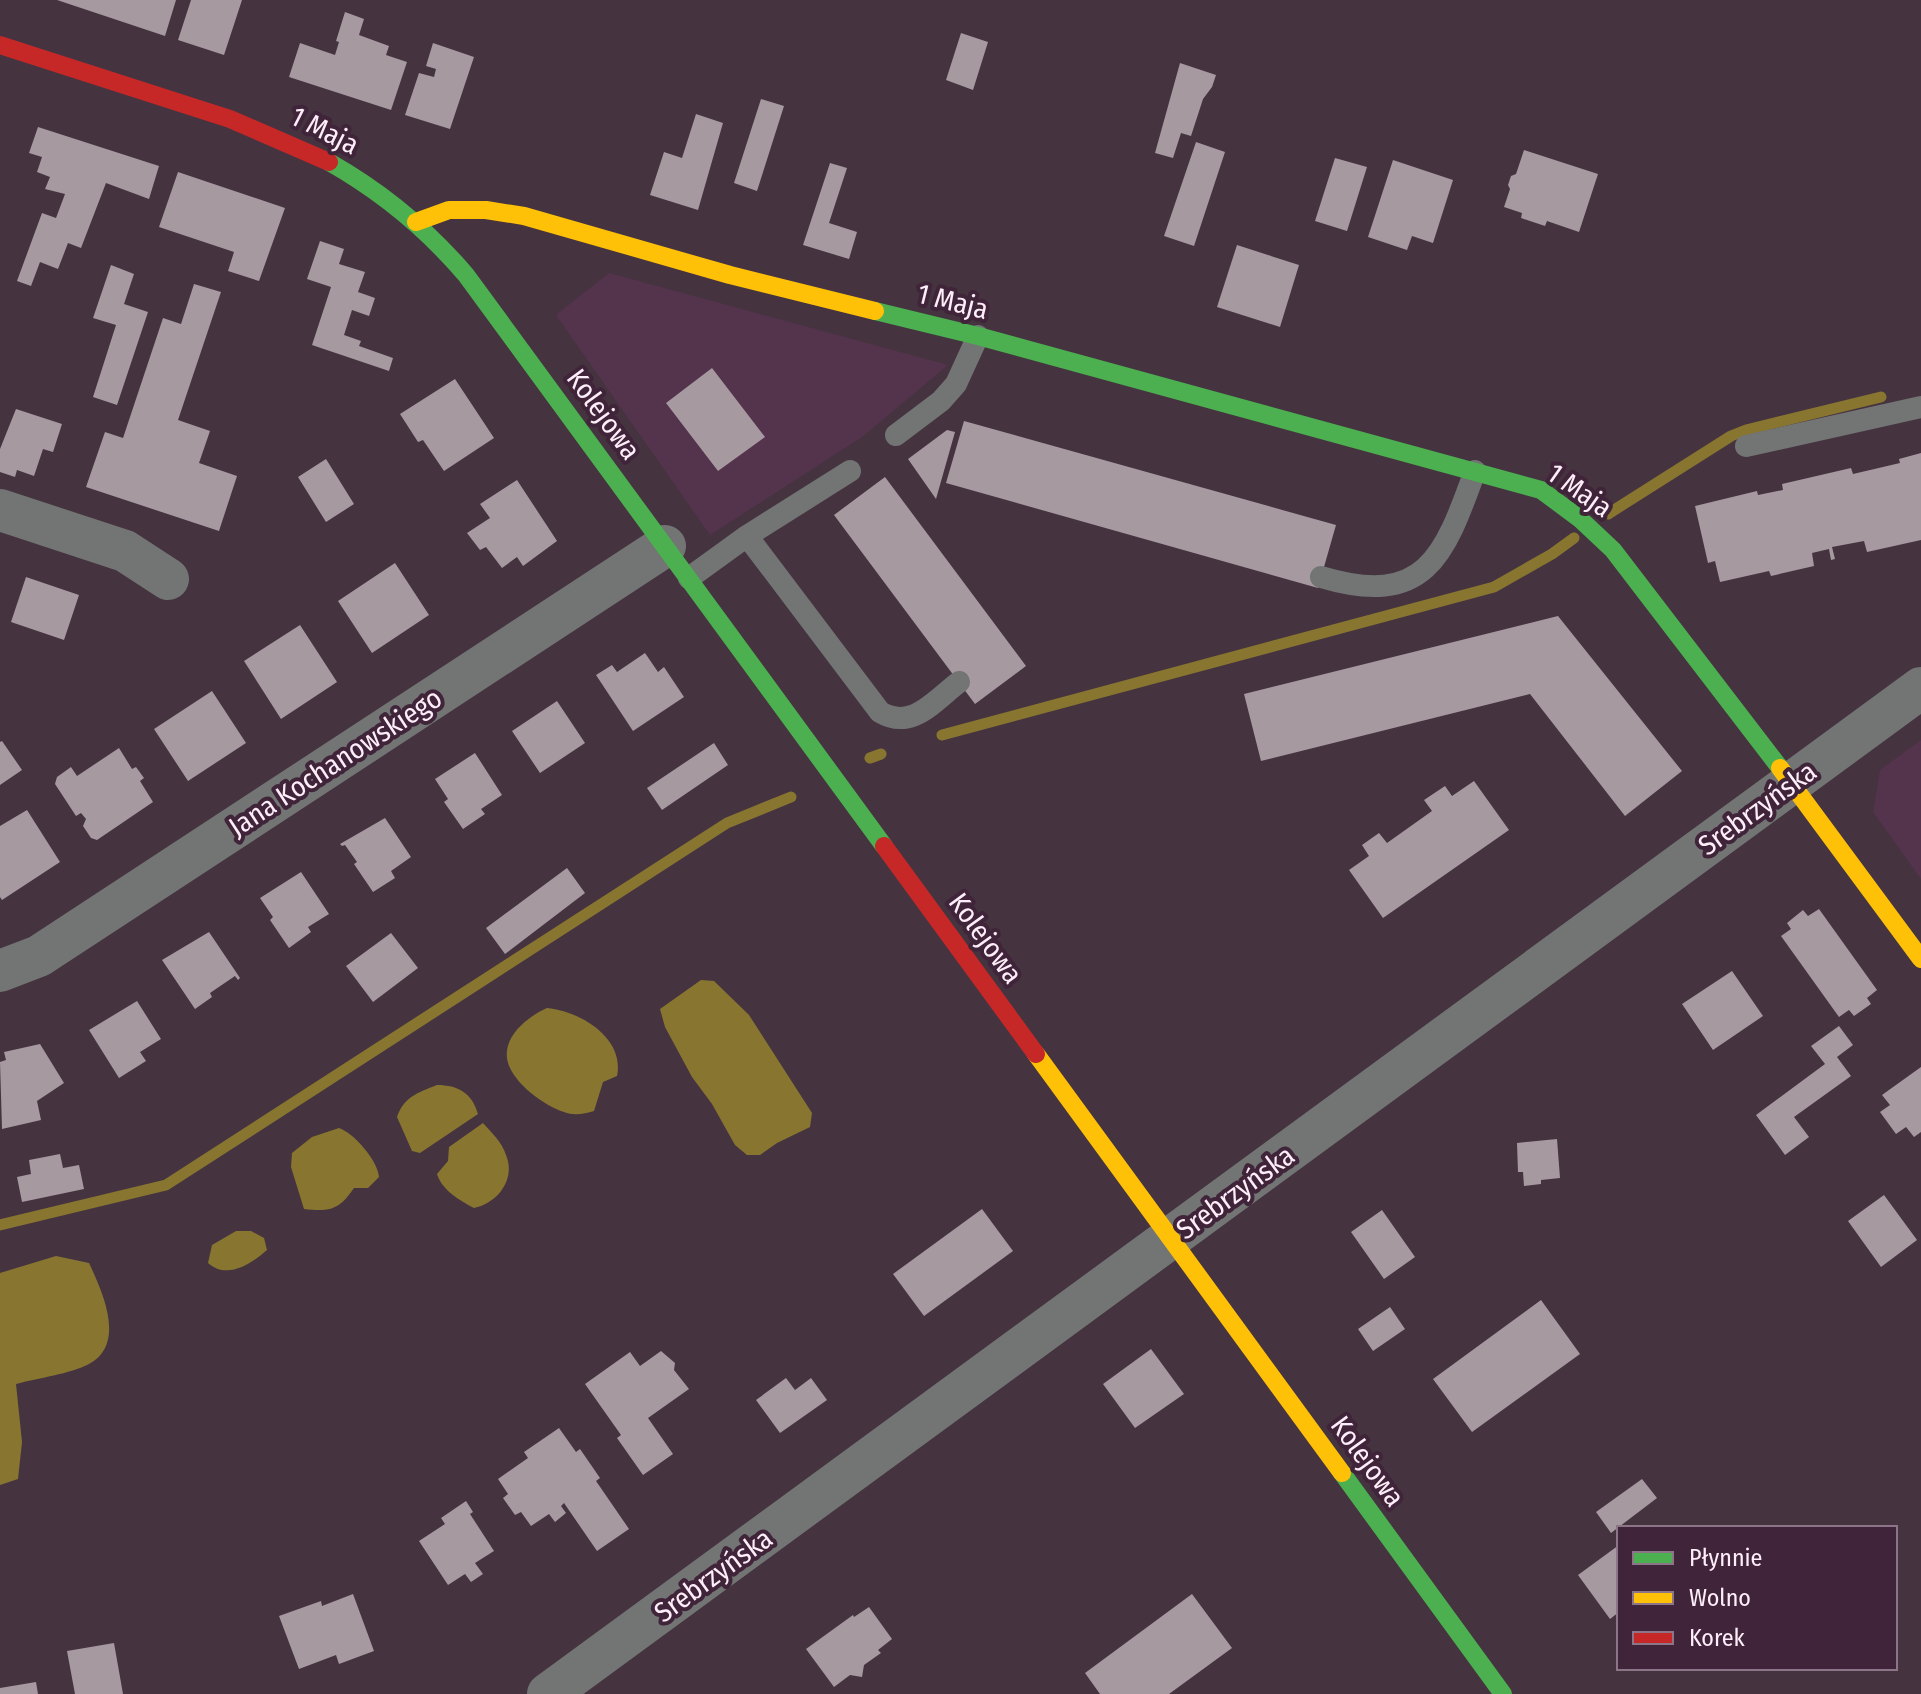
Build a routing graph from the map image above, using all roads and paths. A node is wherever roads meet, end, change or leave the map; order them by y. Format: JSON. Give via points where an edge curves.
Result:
{"nodes":[{"id":1,"x":0,"y":45,"type":"edge"},
{"id":2,"x":416,"y":222,"type":"junction"},
{"id":3,"x":978,"y":336,"type":"junction"},
{"id":4,"x":1921,"y":407,"type":"edge"},
{"id":5,"x":896,"y":435,"type":"dead end"},
{"id":6,"x":1746,"y":446,"type":"dead end"},
{"id":7,"x":850,"y":471,"type":"dead end"},
{"id":8,"x":1475,"y":471,"type":"junction"},
{"id":9,"x":0,"y":510,"type":"edge"},
{"id":10,"x":747,"y":536,"type":"junction"},
{"id":11,"x":677,"y":562,"type":"junction"},
{"id":12,"x":1321,"y":577,"type":"dead end"},
{"id":13,"x":168,"y":579,"type":"dead end"},
{"id":14,"x":959,"y":682,"type":"dead end"},
{"id":15,"x":1921,"y":688,"type":"edge"},
{"id":16,"x":1791,"y":783,"type":"junction"},
{"id":17,"x":1921,"y":959,"type":"edge"},
{"id":18,"x":0,"y":971,"type":"edge"},
{"id":19,"x":1171,"y":1239,"type":"junction"},
{"id":20,"x":548,"y":1694,"type":"edge"},
{"id":21,"x":1503,"y":1694,"type":"edge"}],
"edges":[{"from":1,"to":2,"type":"street","name":"1 Maja","via":[[270,133],[349,172]]},
{"from":2,"to":3,"type":"street","name":"1 Maja","via":[[449,210],[524,216],[730,275]]},
{"from":2,"to":11,"type":"street","name":"Kolejowa","via":[[493,310]]},
{"from":3,"to":5,"type":"lane","via":[[956,384]]},
{"from":3,"to":8,"type":"street","name":"1 Maja"},
{"from":4,"to":6,"type":"lane"},
{"from":7,"to":10,"type":"lane"},
{"from":8,"to":12,"type":"lane","via":[[1455,528],[1436,559],[1416,577],[1392,587],[1348,585]]},
{"from":8,"to":16,"type":"street","name":"1 Maja","via":[[1541,490],[1613,550]]},
{"from":9,"to":13,"type":"street","via":[[125,551]]},
{"from":10,"to":11,"type":"lane"},
{"from":10,"to":14,"type":"lane","via":[[880,712],[904,720]]},
{"from":11,"to":18,"type":"street","name":"Jana Kochanowskiego","via":[[39,956]]},
{"from":11,"to":19,"type":"street","name":"Kolejowa"},
{"from":15,"to":16,"type":"street","name":"Srebrzyńska"},
{"from":16,"to":17,"type":"street","name":"1 Maja"},
{"from":16,"to":19,"type":"street","name":"Srebrzyńska"},
{"from":19,"to":20,"type":"street","name":"Srebrzyńska"},
{"from":19,"to":21,"type":"street","name":"Kolejowa"}]}
